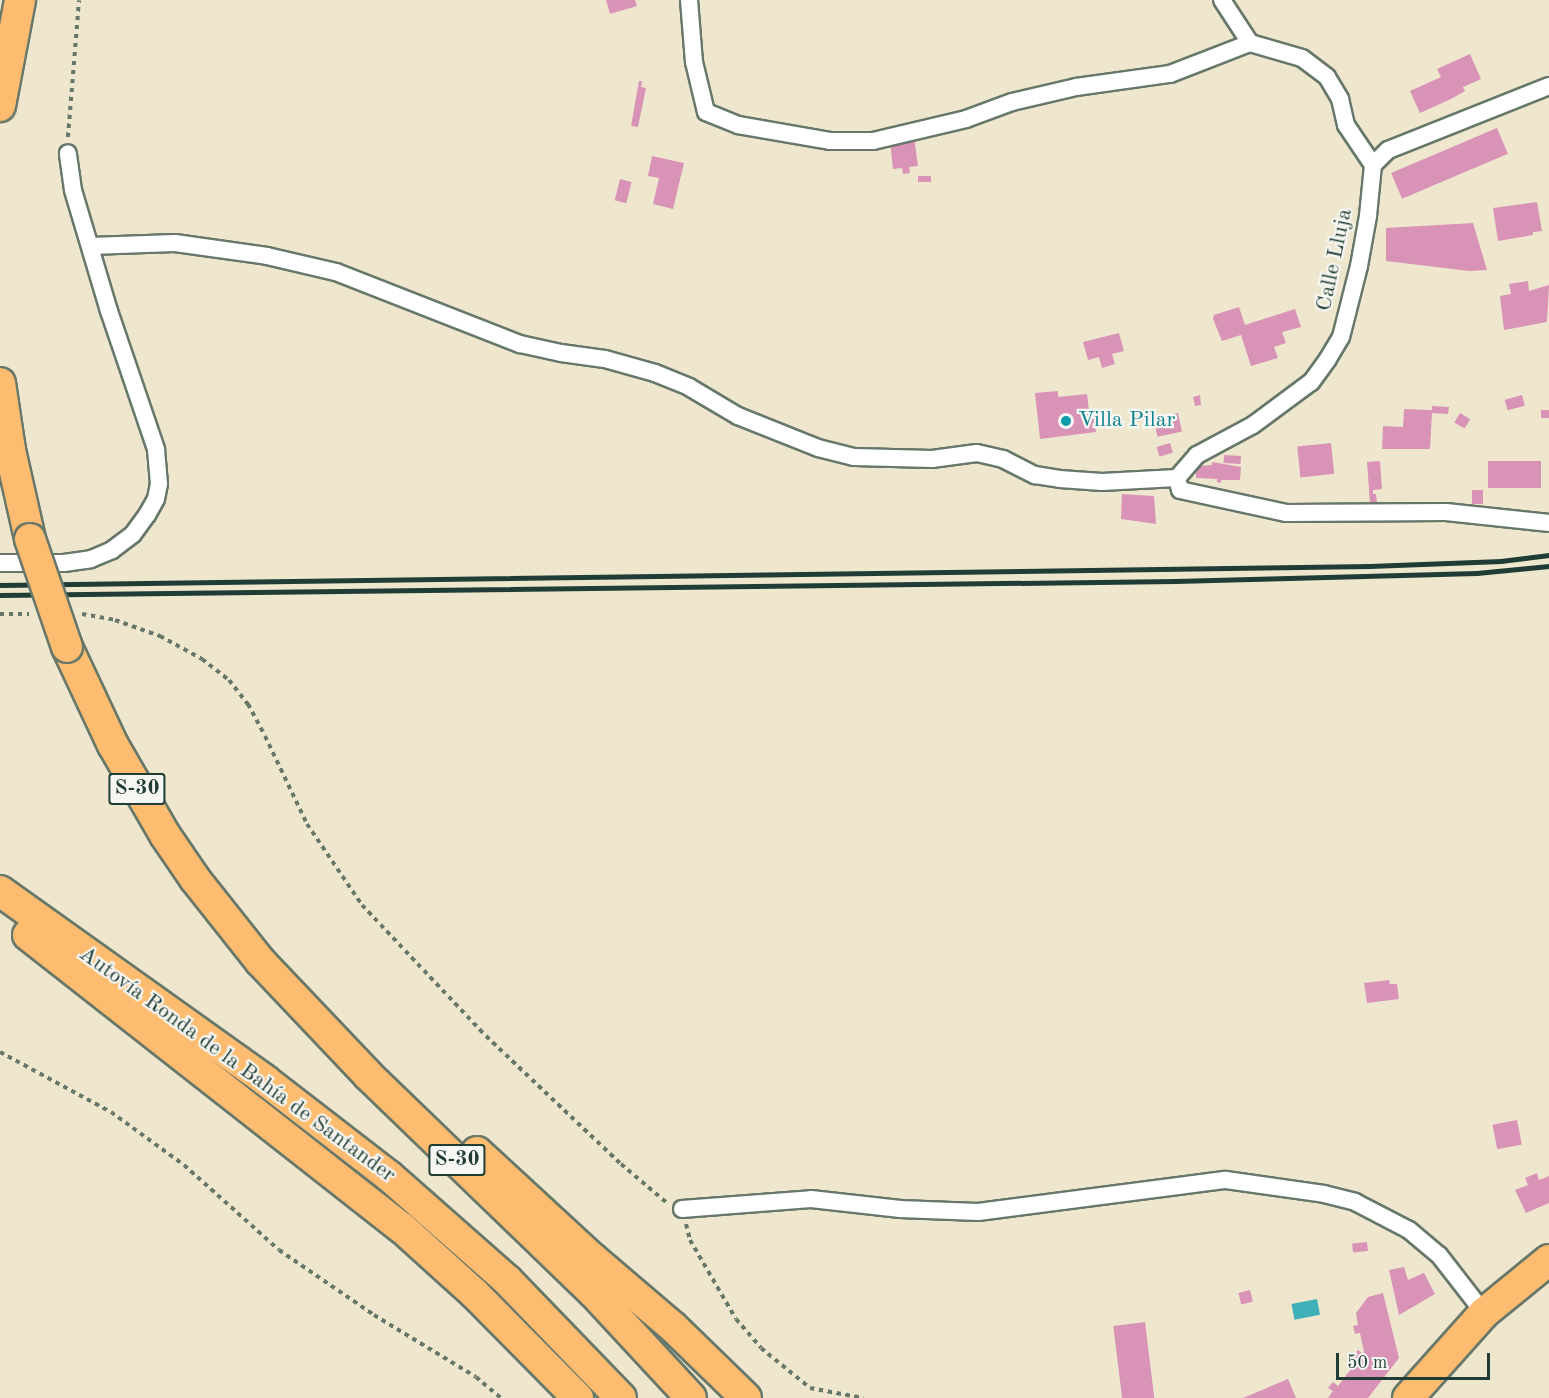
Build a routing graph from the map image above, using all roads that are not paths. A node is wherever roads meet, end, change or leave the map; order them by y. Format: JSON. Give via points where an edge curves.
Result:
{"nodes":[{"id":1,"x":20,"y":0,"type":"edge"},
{"id":2,"x":689,"y":0,"type":"edge"},
{"id":3,"x":1222,"y":0,"type":"edge"},
{"id":4,"x":1250,"y":43,"type":"junction"},
{"id":5,"x":1549,"y":86,"type":"edge"},
{"id":6,"x":0,"y":106,"type":"edge"},
{"id":7,"x":68,"y":153,"type":"road end"},
{"id":8,"x":1373,"y":165,"type":"junction"},
{"id":9,"x":90,"y":246,"type":"junction"},
{"id":10,"x":0,"y":383,"type":"edge"},
{"id":11,"x":1178,"y":478,"type":"junction"},
{"id":12,"x":1549,"y":523,"type":"edge"},
{"id":13,"x":0,"y":563,"type":"edge"},
{"id":14,"x":0,"y":891,"type":"edge"},
{"id":15,"x":0,"y":912,"type":"edge"},
{"id":16,"x":226,"y":920,"type":"junction"},
{"id":17,"x":682,"y":1209,"type":"road end"},
{"id":18,"x":592,"y":1258,"type":"junction"},
{"id":19,"x":1549,"y":1260,"type":"edge"},
{"id":20,"x":1484,"y":1313,"type":"junction"},
{"id":21,"x":1415,"y":1395,"type":"edge"},
{"id":22,"x":576,"y":1396,"type":"edge"},
{"id":23,"x":621,"y":1398,"type":"edge"},
{"id":24,"x":691,"y":1398,"type":"edge"},
{"id":25,"x":728,"y":1398,"type":"edge"},
{"id":26,"x":746,"y":1398,"type":"edge"}],
"edges":[{"from":1,"to":6,"type":"highway"},
{"from":2,"to":4,"type":"street","via":[[694,62],[706,112],[738,124],[830,141],[873,141],[1076,87],[1170,74]]},
{"from":3,"to":4,"type":"street"},
{"from":4,"to":8,"type":"street","via":[[1302,58],[1327,77],[1340,99],[1346,125]]},
{"from":5,"to":8,"type":"street","via":[[1388,150]]},
{"from":7,"to":9,"type":"street","via":[[73,190]]},
{"from":8,"to":11,"type":"street","name":"Calle Lluja","via":[[1359,266],[1341,337],[1328,359],[1311,382],[1252,425],[1197,455]]},
{"from":9,"to":11,"type":"street","via":[[175,243],[267,256],[336,272],[520,344],[605,359],[655,373],[689,387],[738,416],[818,448],[855,457],[932,459],[977,453],[1035,475],[1060,479],[1102,482]]},
{"from":9,"to":13,"type":"street","via":[[156,449],[156,499],[133,534],[112,550],[91,559]]},
{"from":10,"to":16,"type":"highway","number":"S-30","bridge":true,"via":[[30,539],[67,647],[138,791]]},
{"from":11,"to":12,"type":"street","via":[[1180,490],[1286,513],[1446,512]]},
{"from":14,"to":23,"type":"highway","name":"Autovía Ronda de la Bahía de Santander","number":"S-30","via":[[274,1087],[389,1176],[507,1280]]},
{"from":15,"to":22,"type":"highway","via":[[402,1228],[474,1293]]},
{"from":16,"to":18,"type":"highway"},
{"from":16,"to":24,"type":"highway","number":"S-30","via":[[330,1037],[557,1255]]},
{"from":17,"to":20,"type":"street","via":[[811,1199],[900,1209],[978,1212],[1226,1180],[1355,1202],[1400,1225],[1439,1256]]},
{"from":18,"to":25,"type":"highway"},
{"from":18,"to":26,"type":"highway","via":[[672,1326]]},
{"from":19,"to":20,"type":"highway"},
{"from":20,"to":21,"type":"highway"}]}
